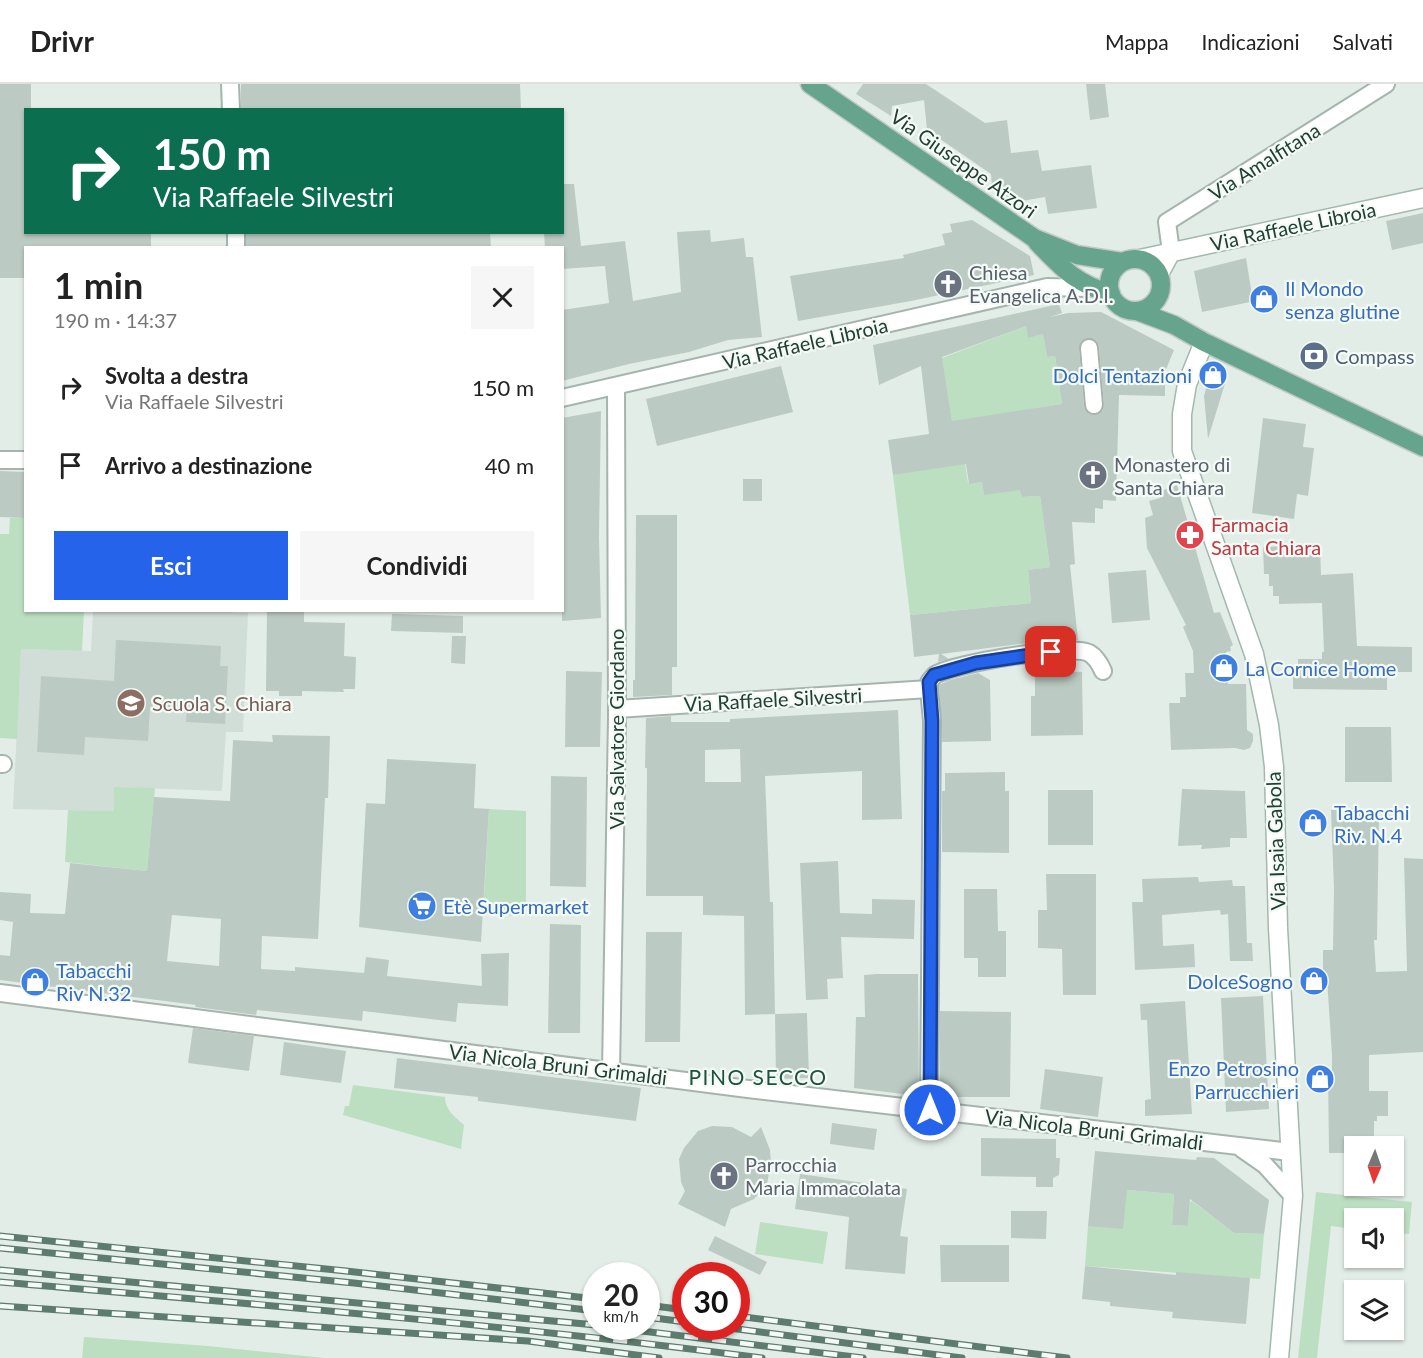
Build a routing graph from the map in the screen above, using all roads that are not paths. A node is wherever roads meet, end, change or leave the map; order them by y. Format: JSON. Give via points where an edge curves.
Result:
{"nodes":[{"id":1,"x":230,"y":84,"type":"edge"},
{"id":2,"x":810,"y":84,"type":"edge"},
{"id":3,"x":1386,"y":84,"type":"edge"},
{"id":4,"x":231,"y":108,"type":"edge"},
{"id":5,"x":1419,"y":199,"type":"edge"},
{"id":6,"x":1034,"y":238,"type":"junction"},
{"id":7,"x":1171,"y":252,"type":"junction"},
{"id":8,"x":1077,"y":255,"type":"junction"},
{"id":9,"x":1131,"y":261,"type":"junction"},
{"id":10,"x":1063,"y":269,"type":"junction"},
{"id":11,"x":1160,"y":279,"type":"junction"},
{"id":12,"x":1047,"y":287,"type":"junction"},
{"id":13,"x":1089,"y":288,"type":"junction"},
{"id":14,"x":1111,"y":294,"type":"junction"},
{"id":15,"x":1137,"y":311,"type":"junction"},
{"id":16,"x":1174,"y":325,"type":"junction"},
{"id":17,"x":1204,"y":342,"type":"junction"},
{"id":18,"x":1089,"y":348,"type":"tunnel mouth"},
{"id":19,"x":616,"y":387,"type":"junction"},
{"id":20,"x":564,"y":398,"type":"edge"},
{"id":21,"x":1094,"y":405,"type":"dead end"},
{"id":22,"x":1423,"y":447,"type":"edge"},
{"id":23,"x":0,"y":460,"type":"edge"},
{"id":24,"x":24,"y":460,"type":"edge"},
{"id":25,"x":1103,"y":671,"type":"dead end"},
{"id":26,"x":929,"y":689,"type":"junction"},
{"id":27,"x":617,"y":709,"type":"junction"},
{"id":28,"x":0,"y":993,"type":"edge"},
{"id":29,"x":611,"y":1071,"type":"junction"},
{"id":30,"x":930,"y":1110,"type":"junction"},
{"id":31,"x":1224,"y":1144,"type":"junction"},
{"id":32,"x":1290,"y":1152,"type":"junction"},
{"id":33,"x":1293,"y":1196,"type":"junction"},
{"id":34,"x":1279,"y":1358,"type":"edge"}],
"edges":[{"from":1,"to":4,"type":"street"},
{"from":2,"to":6,"type":"main road","name":"Via Giuseppe Atzori"},
{"from":3,"to":7,"type":"street","name":"Via Amalfitana","via":[[1167,222]]},
{"from":5,"to":7,"type":"street","name":"Via Raffaele Libroia"},
{"from":6,"to":8,"type":"main road","name":"Via Giuseppe Atzori"},
{"from":6,"to":10,"type":"main road","name":"Via Giuseppe Atzori"},
{"from":7,"to":9,"type":"street","name":"Via Raffaele Libroia"},
{"from":7,"to":11,"type":"street"},
{"from":8,"to":9,"type":"main road","name":"Via Giuseppe Atzori"},
{"from":8,"to":10,"type":"street"},
{"from":9,"to":11,"type":"main road","name":"Via Giuseppe Atzori","via":[[1148,262]]},
{"from":9,"to":14,"type":"main road","via":[[1112,273]]},
{"from":10,"to":12,"type":"street"},
{"from":10,"to":13,"type":"main road","name":"Via Giuseppe Atzori"},
{"from":11,"to":15,"type":"main road","via":[[1157,299]]},
{"from":11,"to":16,"type":"main road"},
{"from":12,"to":13,"type":"street","name":"Via Raffaele Libroia"},
{"from":12,"to":19,"type":"street","name":"Via Raffaele Libroia"},
{"from":13,"to":14,"type":"main road","name":"Via Giuseppe Atzori"},
{"from":14,"to":15,"type":"main road","name":"Via Giuseppe Atzori","via":[[1121,307]]},
{"from":15,"to":16,"type":"main road","name":"Via Giuseppe Atzori"},
{"from":16,"to":17,"type":"main road","name":"Via Giuseppe Atzori"},
{"from":17,"to":22,"type":"main road","name":"Via Giuseppe Atzori"},
{"from":17,"to":32,"type":"street","name":"Via Isaia Gabola","via":[[1187,384],[1182,452],[1254,654],[1269,725]]},
{"from":18,"to":21,"type":"street"},
{"from":19,"to":20,"type":"street","name":"Via Raffaele Libroia"},
{"from":19,"to":27,"type":"street","name":"Via Salvatore Giordano"},
{"from":23,"to":24,"type":"street"},
{"from":25,"to":26,"type":"street","via":[[1090,654],[1074,650],[976,663],[934,675]]},
{"from":26,"to":27,"type":"street","name":"Via Raffaele Silvestri"},
{"from":26,"to":30,"type":"street"},
{"from":27,"to":29,"type":"street","name":"Via Salvatore Giordano"},
{"from":28,"to":29,"type":"street","name":"Via Nicola Bruni Grimaldi"},
{"from":29,"to":30,"type":"street","name":"Via Nicola Bruni Grimaldi"},
{"from":30,"to":31,"type":"street","name":"Via Nicola Bruni Grimaldi"},
{"from":31,"to":32,"type":"street","name":"Via Nicola Bruni Grimaldi"},
{"from":31,"to":33,"type":"street","name":"Via Nicola Bruni Grimaldi","via":[[1266,1165]]},
{"from":32,"to":33,"type":"street","name":"Via Isaia Gabola"},
{"from":33,"to":34,"type":"street","name":"Via Isaia Gabola"}]}
